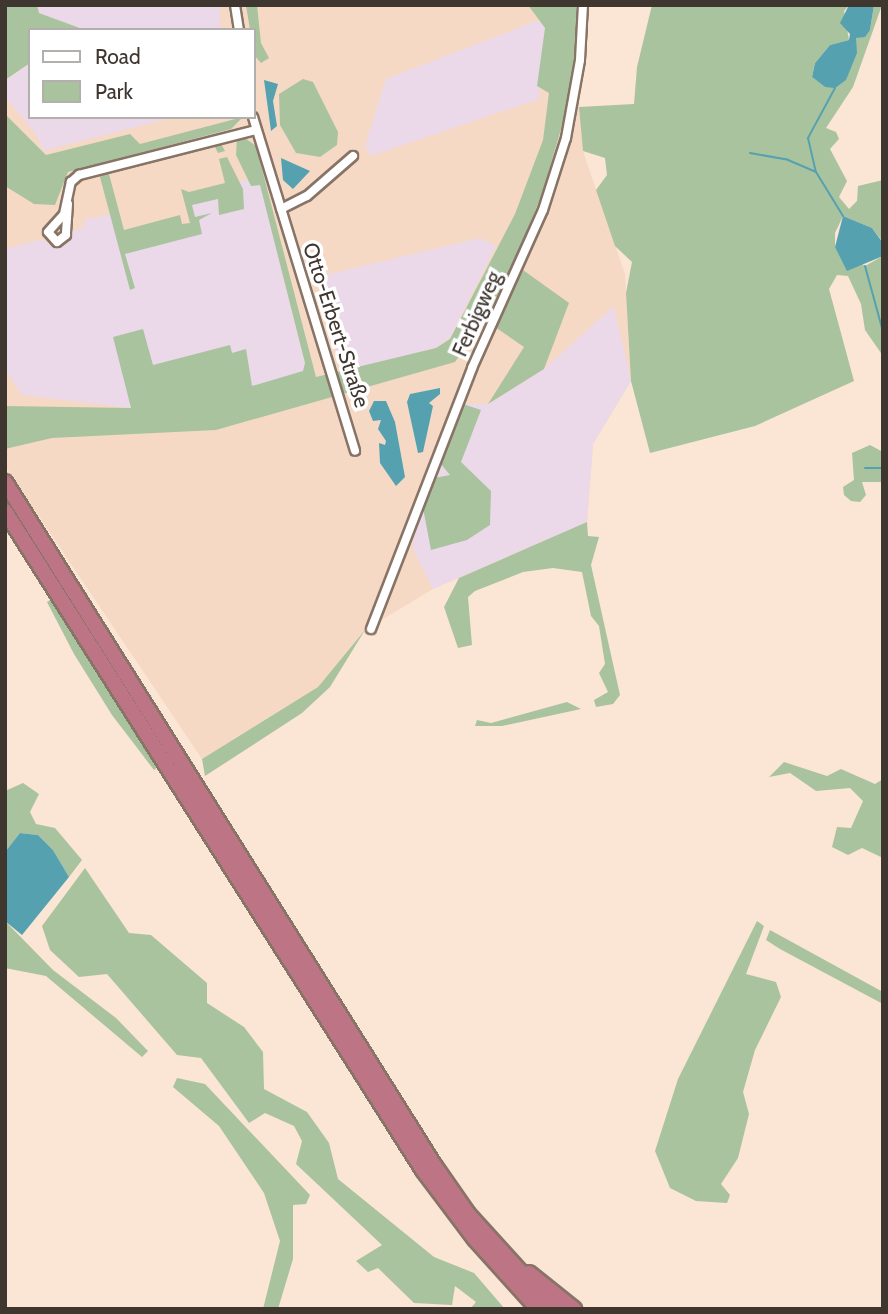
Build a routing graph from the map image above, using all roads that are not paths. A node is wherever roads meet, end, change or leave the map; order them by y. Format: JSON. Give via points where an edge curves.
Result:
{"nodes":[{"id":1,"x":235,"y":5,"type":"edge"},
{"id":2,"x":583,"y":5,"type":"edge"},
{"id":3,"x":239,"y":28,"type":"edge"},
{"id":4,"x":253,"y":119,"type":"edge"},
{"id":5,"x":255,"y":130,"type":"junction"},
{"id":6,"x":353,"y":156,"type":"dead end"},
{"id":7,"x":68,"y":204,"type":"dead end"},
{"id":8,"x":281,"y":209,"type":"junction"},
{"id":9,"x":355,"y":451,"type":"dead end"},
{"id":10,"x":5,"y":482,"type":"edge"},
{"id":11,"x":5,"y":511,"type":"edge"},
{"id":12,"x":370,"y":629,"type":"dead end"},
{"id":13,"x":190,"y":788,"type":"junction"},
{"id":14,"x":468,"y":1214,"type":"junction"},
{"id":15,"x":538,"y":1309,"type":"edge"},
{"id":16,"x":554,"y":1309,"type":"edge"},
{"id":17,"x":574,"y":1309,"type":"edge"}],
"edges":[{"from":1,"to":3,"type":"street"},
{"from":2,"to":12,"type":"street","name":"Ferbigweg","via":[[580,60],[566,138],[543,210],[472,368]]},
{"from":4,"to":5,"type":"street","name":"Otto-Erbert-Straße"},
{"from":5,"to":7,"type":"street","via":[[79,175],[71,182]]},
{"from":5,"to":8,"type":"street","name":"Otto-Erbert-Straße"},
{"from":6,"to":8,"type":"street","via":[[307,196]]},
{"from":8,"to":9,"type":"street","name":"Otto-Erbert-Straße"},
{"from":10,"to":13,"type":"highway"},
{"from":11,"to":13,"type":"highway"},
{"from":13,"to":14,"type":"highway"},
{"from":13,"to":15,"type":"highway","via":[[423,1170],[461,1222]]},
{"from":14,"to":16,"type":"highway"},
{"from":14,"to":17,"type":"highway"}]}
